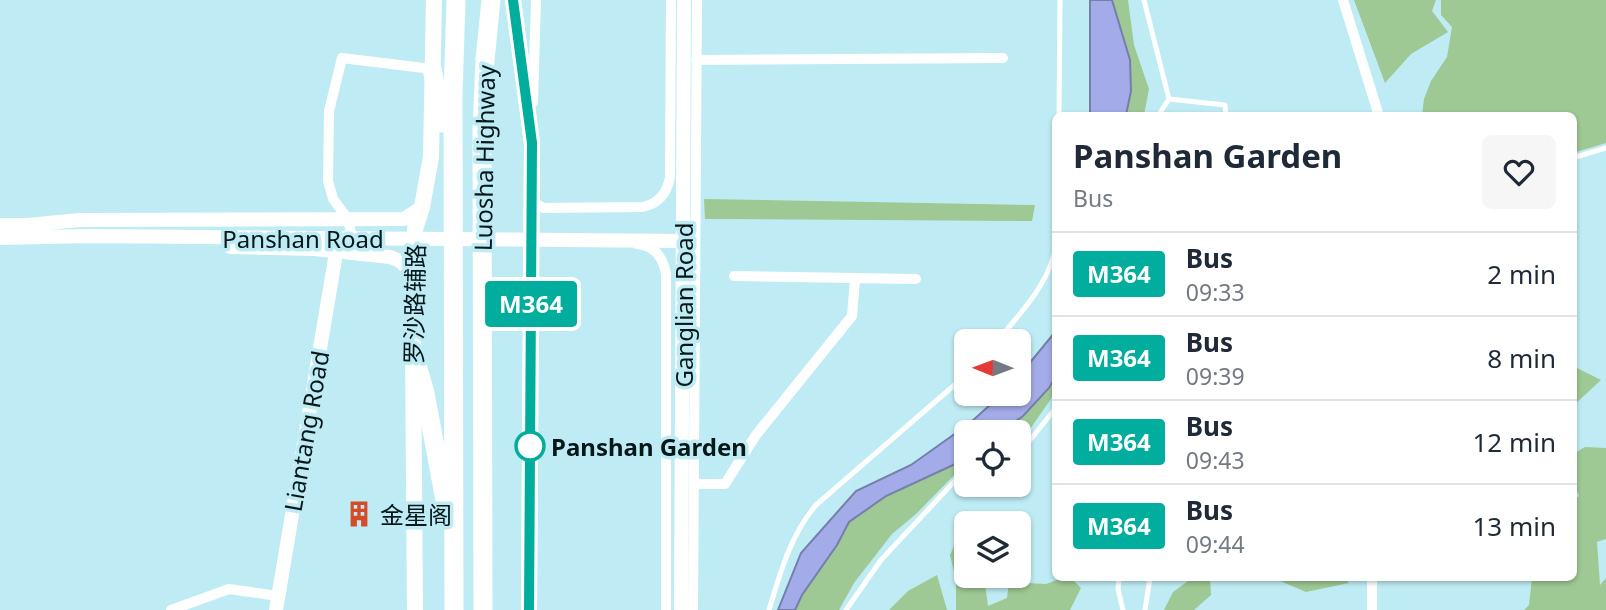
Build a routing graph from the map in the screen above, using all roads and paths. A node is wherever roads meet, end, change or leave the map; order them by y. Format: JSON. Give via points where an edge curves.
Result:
{"nodes":[{"id":1,"x":434,"y":0,"type":"edge"},
{"id":2,"x":456,"y":0,"type":"edge"},
{"id":3,"x":491,"y":0,"type":"edge"},
{"id":4,"x":513,"y":0,"type":"edge"},
{"id":5,"x":536,"y":0,"type":"edge"},
{"id":6,"x":671,"y":0,"type":"edge"},
{"id":7,"x":684,"y":0,"type":"edge"},
{"id":8,"x":696,"y":0,"type":"edge"},
{"id":9,"x":1060,"y":0,"type":"edge"},
{"id":10,"x":1144,"y":0,"type":"edge"},
{"id":11,"x":1343,"y":0,"type":"edge"},
{"id":12,"x":1003,"y":58,"type":"dead end"},
{"id":13,"x":696,"y":60,"type":"junction"},
{"id":14,"x":432,"y":69,"type":"junction"},
{"id":15,"x":1169,"y":99,"type":"junction"},
{"id":16,"x":1059,"y":112,"type":"edge"},
{"id":17,"x":1161,"y":112,"type":"edge"},
{"id":18,"x":1226,"y":112,"type":"edge"},
{"id":19,"x":1378,"y":112,"type":"edge"},
{"id":20,"x":532,"y":143,"type":"junction"},
{"id":21,"x":1606,"y":148,"type":"edge"},
{"id":22,"x":1577,"y":157,"type":"edge"},
{"id":23,"x":455,"y":174,"type":"junction"},
{"id":24,"x":532,"y":202,"type":"junction"},
{"id":25,"x":422,"y":207,"type":"junction"},
{"id":26,"x":0,"y":225,"type":"edge"},
{"id":27,"x":27,"y":232,"type":"junction"},
{"id":28,"x":0,"y":238,"type":"edge"},
{"id":29,"x":352,"y":238,"type":"junction"},
{"id":30,"x":683,"y":241,"type":"junction"},
{"id":31,"x":532,"y":251,"type":"junction"},
{"id":32,"x":336,"y":253,"type":"junction"},
{"id":33,"x":1052,"y":260,"type":"edge"},
{"id":34,"x":415,"y":275,"type":"junction"},
{"id":35,"x":734,"y":276,"type":"dead end"},
{"id":36,"x":855,"y":279,"type":"junction"},
{"id":37,"x":916,"y":279,"type":"dead end"},
{"id":38,"x":1006,"y":329,"type":"edge"},
{"id":39,"x":413,"y":351,"type":"junction"},
{"id":40,"x":954,"y":385,"type":"edge"},
{"id":41,"x":1052,"y":413,"type":"edge"},
{"id":42,"x":1031,"y":439,"type":"edge"},
{"id":43,"x":954,"y":482,"type":"edge"},
{"id":44,"x":695,"y":484,"type":"junction"},
{"id":45,"x":454,"y":542,"type":"junction"},
{"id":46,"x":1119,"y":581,"type":"edge"},
{"id":47,"x":1150,"y":581,"type":"edge"},
{"id":48,"x":1372,"y":581,"type":"edge"},
{"id":49,"x":277,"y":603,"type":"edge"},
{"id":50,"x":171,"y":610,"type":"edge"},
{"id":51,"x":415,"y":610,"type":"edge"},
{"id":52,"x":454,"y":610,"type":"edge"},
{"id":53,"x":483,"y":610,"type":"edge"},
{"id":54,"x":529,"y":610,"type":"edge"},
{"id":55,"x":666,"y":610,"type":"edge"},
{"id":56,"x":681,"y":610,"type":"edge"},
{"id":57,"x":693,"y":610,"type":"edge"},
{"id":58,"x":769,"y":610,"type":"edge"},
{"id":59,"x":846,"y":610,"type":"edge"},
{"id":60,"x":1123,"y":610,"type":"edge"},
{"id":61,"x":1145,"y":610,"type":"edge"},
{"id":62,"x":1372,"y":610,"type":"edge"}],
"edges":[{"from":1,"to":14,"type":"main road","name":"罗沙路辅路"},
{"from":2,"to":23,"type":"highway","name":"Luosha Highway"},
{"from":3,"to":53,"type":"highway","name":"Luosha Highway","via":[[482,132]]},
{"from":4,"to":20,"type":"main road"},
{"from":5,"to":20,"type":"street"},
{"from":6,"to":24,"type":"street","via":[[670,177],[665,192],[655,203],[642,207],[544,208]]},
{"from":7,"to":30,"type":"street","name":"Ganglian Road"},
{"from":8,"to":13,"type":"street"},
{"from":9,"to":16,"type":"lane"},
{"from":10,"to":15,"type":"lane"},
{"from":11,"to":19,"type":"street"},
{"from":12,"to":13,"type":"street"},
{"from":13,"to":44,"type":"street"},
{"from":14,"to":23,"type":"highway"},
{"from":14,"to":25,"type":"main road","name":"罗沙路辅路","via":[[431,157]]},
{"from":14,"to":29,"type":"street","via":[[342,58],[329,111],[328,188],[348,219]]},
{"from":15,"to":17,"type":"lane"},
{"from":15,"to":18,"type":"lane","via":[[1225,105]]},
{"from":20,"to":24,"type":"main road"},
{"from":21,"to":22,"type":"lane"},
{"from":23,"to":45,"type":"highway","name":"Luosha Highway"},
{"from":24,"to":31,"type":"main road"},
{"from":25,"to":27,"type":"street","name":"Panshan Road","via":[[404,219],[80,220]]},
{"from":25,"to":34,"type":"main road","name":"罗沙路辅路","via":[[415,229]]},
{"from":26,"to":27,"type":"street","name":"Panshan Road"},
{"from":27,"to":28,"type":"street","name":"Panshan Road"},
{"from":27,"to":29,"type":"street","name":"Panshan Road"},
{"from":27,"to":32,"type":"street","name":"Panshan Road","via":[[55,244]]},
{"from":29,"to":30,"type":"street","name":"Panshan Road"},
{"from":30,"to":56,"type":"street","name":"Ganglian Road"},
{"from":31,"to":54,"type":"main road"},
{"from":31,"to":55,"type":"street","via":[[544,244],[642,244],[663,262]]},
{"from":32,"to":34,"type":"street","name":"Panshan Road","via":[[390,257]]},
{"from":32,"to":49,"type":"street","name":"Liantang Road"},
{"from":33,"to":38,"type":"lane","via":[[1037,290]]},
{"from":34,"to":39,"type":"main road","name":"罗沙路辅路"},
{"from":35,"to":36,"type":"street"},
{"from":36,"to":37,"type":"street"},
{"from":36,"to":44,"type":"street","via":[[852,316],[756,435],[725,484]]},
{"from":39,"to":45,"type":"highway"},
{"from":39,"to":51,"type":"main road","name":"罗沙路辅路"},
{"from":40,"to":58,"type":"lane","via":[[803,520]]},
{"from":41,"to":42,"type":"lane"},
{"from":43,"to":59,"type":"lane","via":[[881,560]]},
{"from":44,"to":57,"type":"street"},
{"from":45,"to":52,"type":"highway","name":"Luosha Highway"},
{"from":46,"to":60,"type":"lane"},
{"from":47,"to":61,"type":"lane"},
{"from":48,"to":62,"type":"street"},
{"from":49,"to":50,"type":"street","via":[[229,589]]}]}
